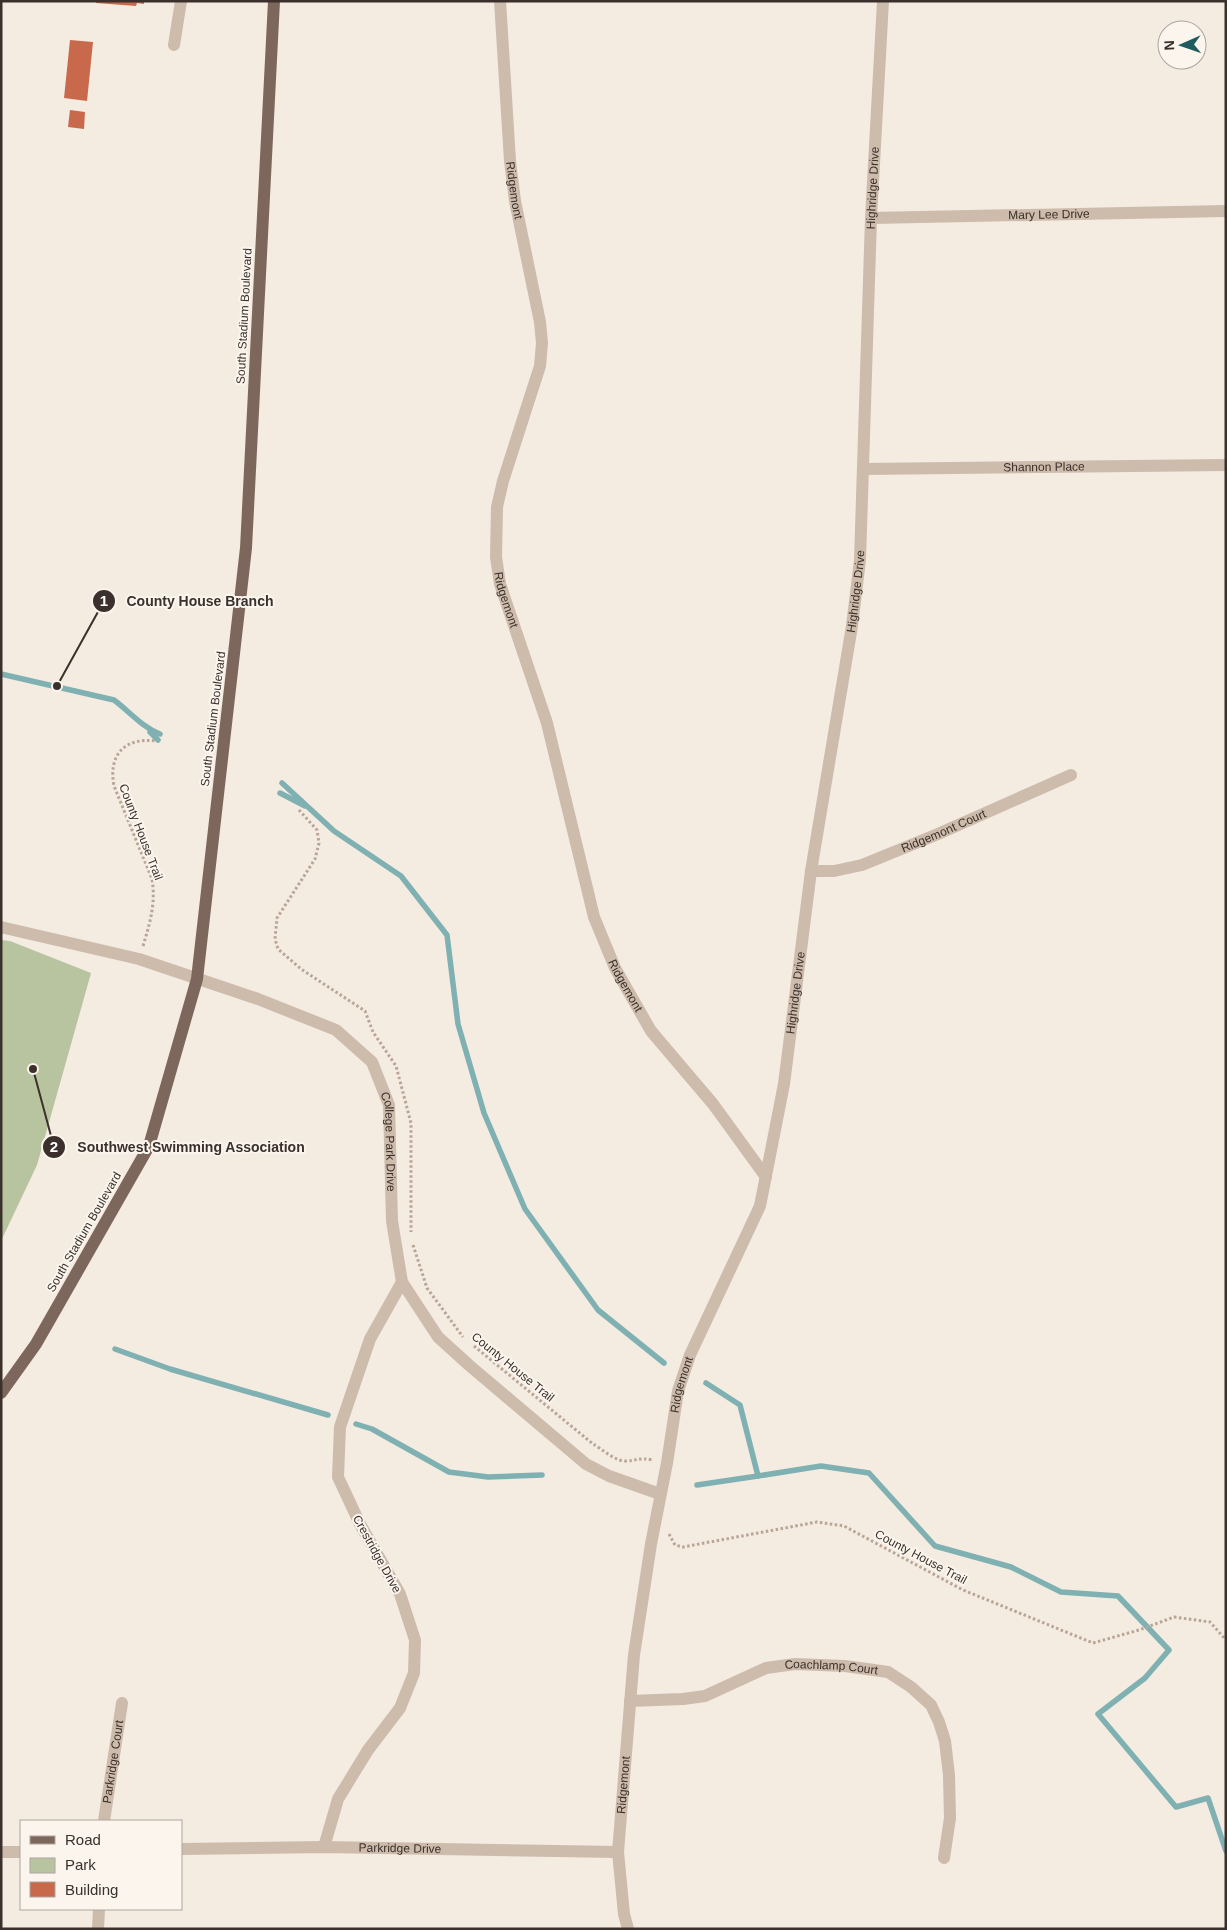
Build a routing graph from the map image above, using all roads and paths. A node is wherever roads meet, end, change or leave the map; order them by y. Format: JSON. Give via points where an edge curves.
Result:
{"nodes":[{"id":1,"x":181,"y":1,"type":"edge"},
{"id":2,"x":274,"y":1,"type":"edge"},
{"id":3,"x":500,"y":1,"type":"edge"},
{"id":4,"x":882,"y":1,"type":"edge"},
{"id":5,"x":174,"y":45,"type":"dead end"},
{"id":6,"x":1226,"y":211,"type":"edge"},
{"id":7,"x":871,"y":218,"type":"junction"},
{"id":8,"x":1226,"y":465,"type":"edge"},
{"id":9,"x":863,"y":469,"type":"junction"},
{"id":10,"x":157,"y":741,"type":"dead end"},
{"id":11,"x":1071,"y":775,"type":"dead end"},
{"id":12,"x":299,"y":810,"type":"dead end"},
{"id":13,"x":811,"y":871,"type":"junction"},
{"id":14,"x":1,"y":927,"type":"edge"},
{"id":15,"x":139,"y":959,"type":"junction"},
{"id":16,"x":197,"y":979,"type":"junction"},
{"id":17,"x":766,"y":1177,"type":"junction"},
{"id":18,"x":402,"y":1282,"type":"junction"},
{"id":19,"x":464,"y":1338,"type":"dead end"},
{"id":20,"x":471,"y":1344,"type":"dead end"},
{"id":21,"x":1,"y":1393,"type":"edge"},
{"id":22,"x":641,"y":1458,"type":"dead end"},
{"id":23,"x":660,"y":1494,"type":"junction"},
{"id":24,"x":668,"y":1533,"type":"dead end"},
{"id":25,"x":1226,"y":1640,"type":"edge"},
{"id":26,"x":630,"y":1701,"type":"junction"},
{"id":27,"x":122,"y":1703,"type":"dead end"},
{"id":28,"x":104,"y":1820,"type":"edge"},
{"id":29,"x":324,"y":1847,"type":"junction"},
{"id":30,"x":182,"y":1849,"type":"edge"},
{"id":31,"x":1,"y":1852,"type":"edge"},
{"id":32,"x":20,"y":1852,"type":"edge"},
{"id":33,"x":618,"y":1852,"type":"junction"},
{"id":34,"x":944,"y":1858,"type":"dead end"},
{"id":35,"x":98,"y":1910,"type":"edge"},
{"id":36,"x":98,"y":1929,"type":"edge"},
{"id":37,"x":628,"y":1929,"type":"edge"}],
"edges":[{"from":1,"to":5,"type":"street"},
{"from":2,"to":16,"type":"main road","name":"South Stadium Boulevard","via":[[246,548]]},
{"from":3,"to":17,"type":"street","name":"Ridgemont","via":[[510,161],[542,343],[540,366],[496,507],[496,557],[500,584],[547,723],[594,917],[615,968],[651,1031],[713,1104]]},
{"from":4,"to":7,"type":"street","name":"Highridge Drive"},
{"from":6,"to":7,"type":"street","name":"Mary Lee Drive"},
{"from":7,"to":9,"type":"street","name":"Highridge Drive"},
{"from":8,"to":9,"type":"street","name":"Shannon Place"},
{"from":9,"to":13,"type":"street","name":"Highridge Drive","via":[[860,560],[852,626]]},
{"from":10,"to":15,"type":"path","name":"County House Trail","via":[[131,744],[120,751],[112,763],[114,786],[152,879],[154,893],[151,922]]},
{"from":11,"to":13,"type":"street","name":"Ridgemont Court","via":[[862,865],[834,871]]},
{"from":12,"to":19,"type":"path","name":"County House Trail","via":[[317,830],[319,843],[315,859],[276,918],[278,949],[301,969],[365,1011],[373,1032],[396,1066],[411,1123],[411,1240],[427,1288]]},
{"from":13,"to":17,"type":"street","name":"Highridge Drive","via":[[784,1084]]},
{"from":14,"to":15,"type":"street","name":"College Park Drive"},
{"from":15,"to":16,"type":"street","name":"College Park Drive"},
{"from":16,"to":18,"type":"street","name":"College Park Drive","via":[[336,1030],[372,1062],[389,1105],[392,1221]]},
{"from":16,"to":21,"type":"main road","name":"South Stadium Boulevard","via":[[149,1146],[36,1344]]},
{"from":17,"to":23,"type":"street","name":"Ridgemont","via":[[760,1206],[690,1355],[678,1391]]},
{"from":18,"to":23,"type":"street","name":"College Park Drive","via":[[438,1337],[586,1464]]},
{"from":18,"to":29,"type":"street","name":"Crestridge Drive","via":[[370,1339],[340,1427],[338,1478],[400,1594],[415,1640],[414,1673],[400,1708],[368,1750],[338,1799]]},
{"from":20,"to":22,"type":"path","name":"County House Trail","via":[[593,1444],[622,1461]]},
{"from":23,"to":26,"type":"street","name":"Ridgemont","via":[[634,1655]]},
{"from":24,"to":25,"type":"path","name":"County House Trail","via":[[675,1546],[683,1547],[817,1522],[844,1526],[963,1590],[1093,1643],[1174,1617],[1210,1622]]},
{"from":26,"to":33,"type":"street","name":"Ridgemont"},
{"from":26,"to":34,"type":"street","name":"Coachlamp Court","via":[[705,1696],[766,1668],[795,1664],[888,1672],[931,1705],[945,1741],[950,1818]]},
{"from":27,"to":28,"type":"street","name":"Parkridge Court"},
{"from":29,"to":30,"type":"street","name":"Parkridge Drive"},
{"from":29,"to":33,"type":"street","name":"Parkridge Drive"},
{"from":31,"to":32,"type":"street"},
{"from":33,"to":37,"type":"street","name":"Ridgemont"},
{"from":35,"to":36,"type":"street"}]}
